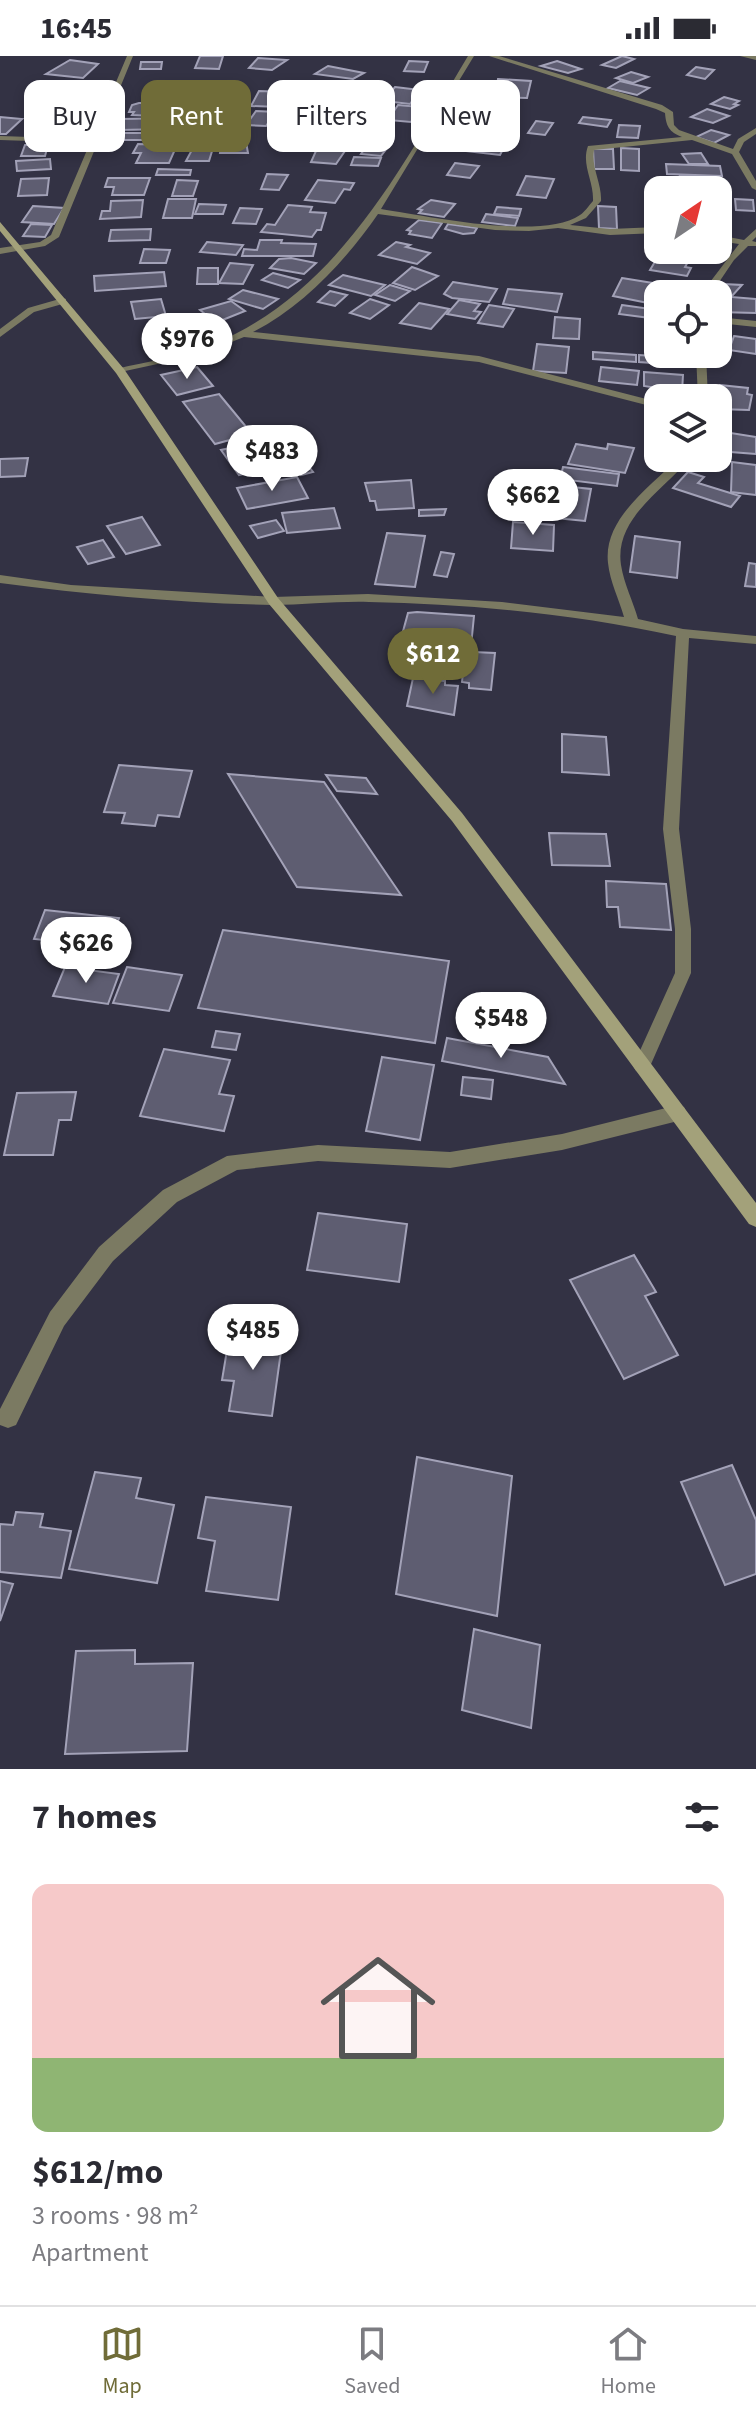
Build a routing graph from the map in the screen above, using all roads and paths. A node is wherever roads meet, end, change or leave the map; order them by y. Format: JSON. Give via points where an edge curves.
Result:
{"nodes":[{"id":1,"x":130,"y":56,"type":"edge"},
{"id":2,"x":471,"y":56,"type":"edge"},
{"id":3,"x":492,"y":56,"type":"edge"},
{"id":4,"x":743,"y":56,"type":"edge"},
{"id":5,"x":756,"y":58,"type":"edge"},
{"id":6,"x":120,"y":80,"type":"edge"},
{"id":7,"x":756,"y":130,"type":"edge"},
{"id":8,"x":0,"y":138,"type":"edge"},
{"id":9,"x":691,"y":138,"type":"junction"},
{"id":10,"x":24,"y":139,"type":"edge"},
{"id":11,"x":91,"y":152,"type":"edge"},
{"id":12,"x":735,"y":152,"type":"junction"},
{"id":13,"x":756,"y":188,"type":"edge"},
{"id":14,"x":376,"y":211,"type":"junction"},
{"id":15,"x":0,"y":225,"type":"edge"},
{"id":16,"x":560,"y":226,"type":"junction"},
{"id":17,"x":644,"y":231,"type":"edge"},
{"id":18,"x":756,"y":232,"type":"edge"},
{"id":19,"x":732,"y":240,"type":"edge"},
{"id":20,"x":752,"y":243,"type":"edge"},
{"id":21,"x":21,"y":249,"type":"junction"},
{"id":22,"x":0,"y":251,"type":"edge"},
{"id":23,"x":719,"y":280,"type":"edge"},
{"id":24,"x":63,"y":301,"type":"junction"},
{"id":25,"x":732,"y":321,"type":"edge"},
{"id":26,"x":756,"y":324,"type":"edge"},
{"id":27,"x":0,"y":334,"type":"edge"},
{"id":28,"x":245,"y":334,"type":"junction"},
{"id":29,"x":120,"y":371,"type":"junction"},
{"id":30,"x":644,"y":401,"type":"edge"},
{"id":31,"x":670,"y":472,"type":"edge"},
{"id":32,"x":0,"y":579,"type":"edge"},
{"id":33,"x":273,"y":601,"type":"junction"},
{"id":34,"x":632,"y":622,"type":"junction"},
{"id":35,"x":683,"y":633,"type":"junction"},
{"id":36,"x":756,"y":640,"type":"edge"},
{"id":37,"x":642,"y":1066,"type":"junction"},
{"id":38,"x":678,"y":1113,"type":"junction"},
{"id":39,"x":756,"y":1218,"type":"edge"},
{"id":40,"x":8,"y":1417,"type":"dead end"}],
"edges":[{"from":1,"to":6,"type":"street"},
{"from":2,"to":14,"type":"street"},
{"from":3,"to":9,"type":"street","via":[[659,107],[669,112],[676,132]]},
{"from":4,"to":5,"type":"street"},
{"from":7,"to":12,"type":"street"},
{"from":8,"to":10,"type":"street"},
{"from":9,"to":12,"type":"street"},
{"from":9,"to":16,"type":"street","via":[[591,148],[595,205]]},
{"from":11,"to":21,"type":"street","via":[[55,237]]},
{"from":12,"to":13,"type":"street"},
{"from":14,"to":16,"type":"street","via":[[527,231]]},
{"from":14,"to":28,"type":"street","via":[[317,284]]},
{"from":15,"to":21,"type":"street"},
{"from":16,"to":17,"type":"street"},
{"from":18,"to":20,"type":"street"},
{"from":19,"to":20,"type":"street"},
{"from":20,"to":23,"type":"street"},
{"from":21,"to":22,"type":"street"},
{"from":21,"to":24,"type":"street"},
{"from":24,"to":27,"type":"street","via":[[31,310]]},
{"from":24,"to":29,"type":"street"},
{"from":25,"to":26,"type":"street"},
{"from":28,"to":29,"type":"street"},
{"from":28,"to":30,"type":"street","via":[[479,359]]},
{"from":29,"to":33,"type":"street"},
{"from":31,"to":34,"type":"street","via":[[634,507],[620,531],[614,555]]},
{"from":32,"to":33,"type":"street","via":[[71,589]]},
{"from":33,"to":34,"type":"street","via":[[383,598]]},
{"from":33,"to":37,"type":"street","via":[[457,817]]},
{"from":34,"to":35,"type":"street"},
{"from":35,"to":36,"type":"street"},
{"from":35,"to":37,"type":"street","via":[[671,829],[683,973]]},
{"from":37,"to":38,"type":"street"},
{"from":38,"to":39,"type":"street"},
{"from":38,"to":40,"type":"street","via":[[562,1142],[450,1160],[318,1153],[234,1162],[170,1196],[106,1254],[57,1319]]}]}
